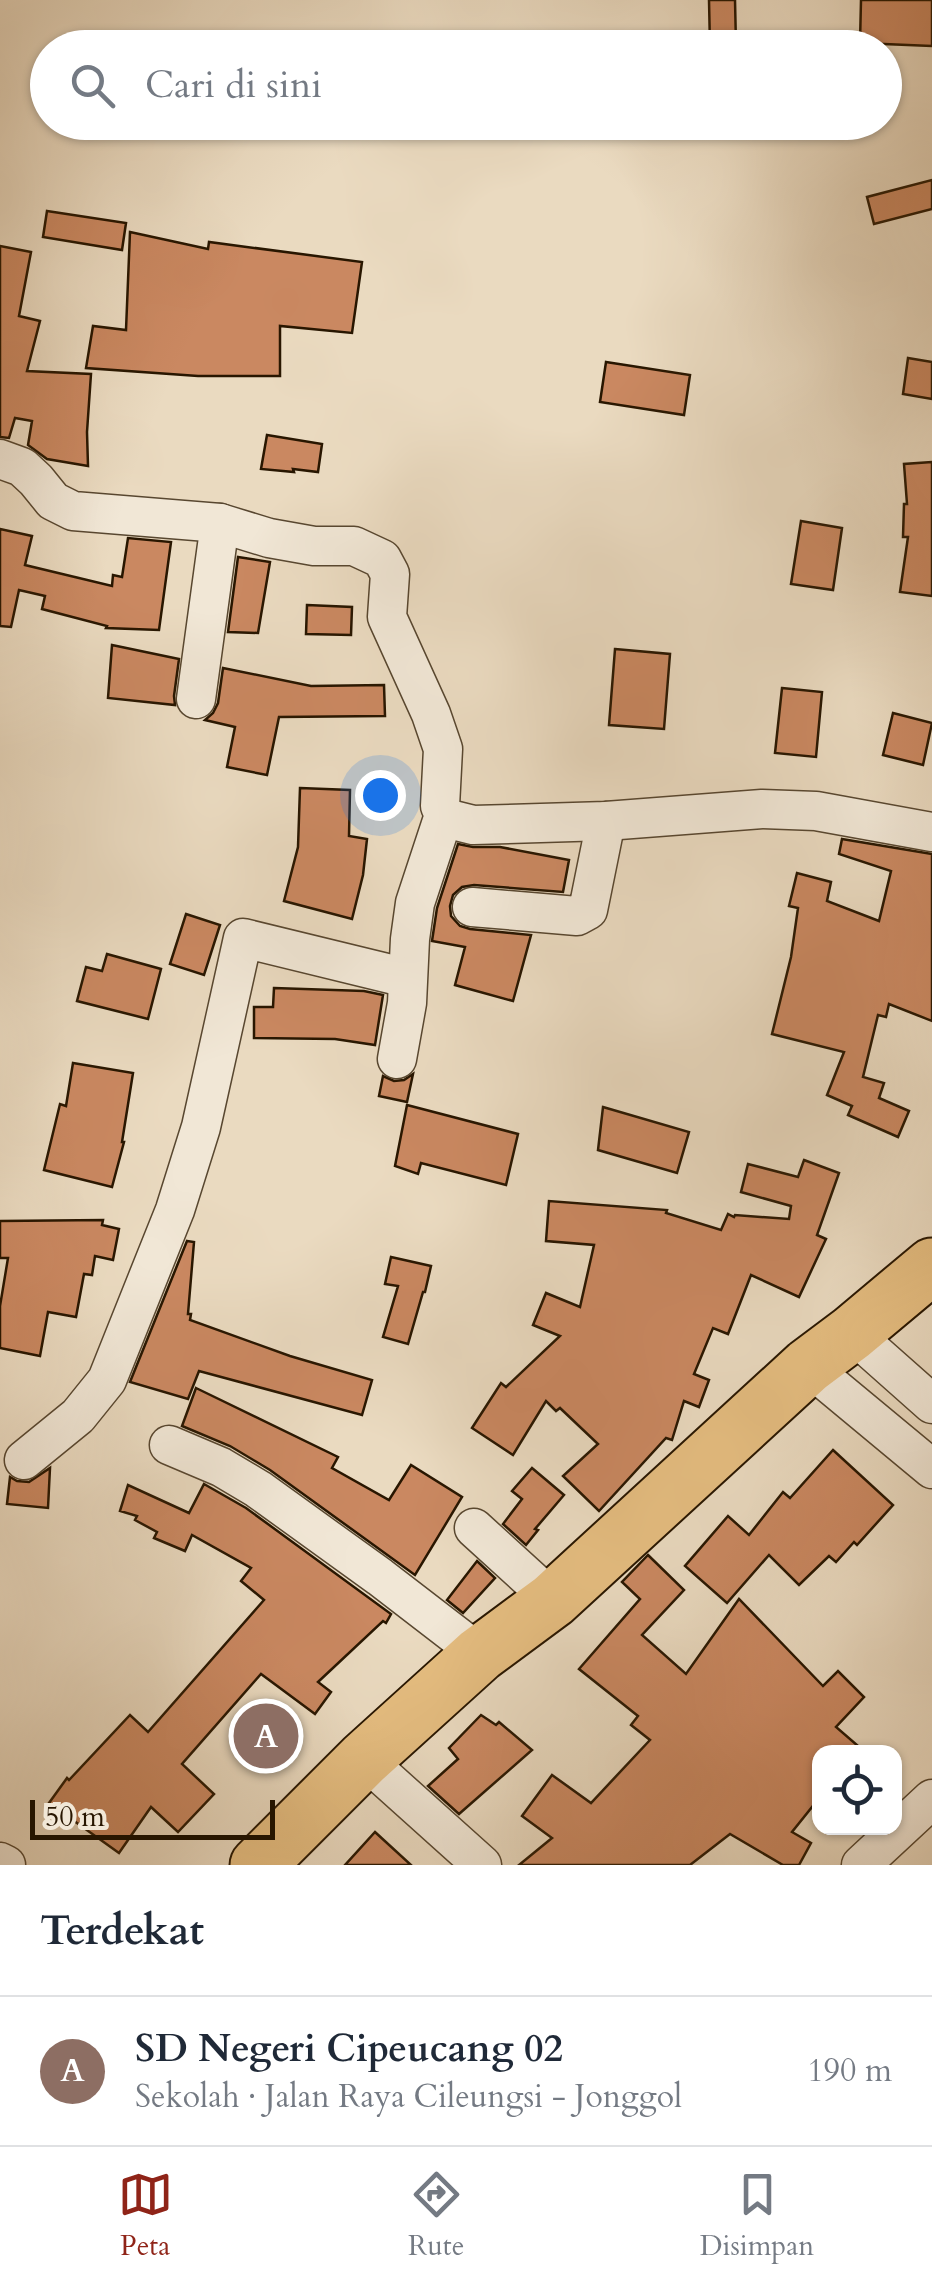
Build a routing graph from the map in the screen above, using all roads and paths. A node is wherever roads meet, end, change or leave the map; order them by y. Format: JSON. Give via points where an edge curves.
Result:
{"nodes":[{"id":1,"x":0,"y":458,"type":"edge"},
{"id":2,"x":220,"y":522,"type":"junction"},
{"id":3,"x":196,"y":699,"type":"dead end"},
{"id":4,"x":444,"y":815,"type":"junction"},
{"id":5,"x":606,"y":820,"type":"junction"},
{"id":6,"x":932,"y":832,"type":"edge"},
{"id":7,"x":472,"y":908,"type":"dead end"},
{"id":8,"x":407,"y":978,"type":"junction"},
{"id":9,"x":397,"y":1060,"type":"dead end"},
{"id":10,"x":932,"y":1266,"type":"edge"},
{"id":11,"x":852,"y":1334,"type":"junction"},
{"id":12,"x":808,"y":1366,"type":"junction"},
{"id":13,"x":932,"y":1404,"type":"edge"},
{"id":14,"x":169,"y":1444,"type":"dead end"},
{"id":15,"x":24,"y":1460,"type":"dead end"},
{"id":16,"x":932,"y":1469,"type":"edge"},
{"id":17,"x":474,"y":1528,"type":"dead end"},
{"id":18,"x":553,"y":1600,"type":"junction"},
{"id":19,"x":480,"y":1654,"type":"junction"},
{"id":20,"x":364,"y":1759,"type":"junction"},
{"id":21,"x":932,"y":1799,"type":"edge"},
{"id":22,"x":258,"y":1865,"type":"edge"},
{"id":23,"x":482,"y":1865,"type":"edge"},
{"id":24,"x":861,"y":1865,"type":"edge"}],
"edges":[{"from":1,"to":2,"type":"street","via":[[73,511]]},
{"from":2,"to":3,"type":"street"},
{"from":2,"to":4,"type":"street","via":[[314,546],[354,546],[382,559],[390,574],[387,617],[443,749]]},
{"from":4,"to":5,"type":"street","via":[[473,825]]},
{"from":4,"to":8,"type":"street","via":[[415,903]]},
{"from":5,"to":6,"type":"street","via":[[762,808]]},
{"from":5,"to":7,"type":"street","via":[[588,910],[577,916]]},
{"from":8,"to":9,"type":"street"},
{"from":8,"to":15,"type":"street","via":[[243,938],[201,1127],[107,1380],[78,1416]]},
{"from":10,"to":11,"type":"main road"},
{"from":11,"to":12,"type":"main road"},
{"from":11,"to":13,"type":"street"},
{"from":12,"to":16,"type":"street"},
{"from":12,"to":18,"type":"main road"},
{"from":14,"to":19,"type":"street","via":[[258,1489]]},
{"from":17,"to":18,"type":"street"},
{"from":18,"to":19,"type":"main road"},
{"from":19,"to":20,"type":"main road"},
{"from":20,"to":22,"type":"main road"},
{"from":20,"to":23,"type":"street"},
{"from":21,"to":24,"type":"street"}]}
